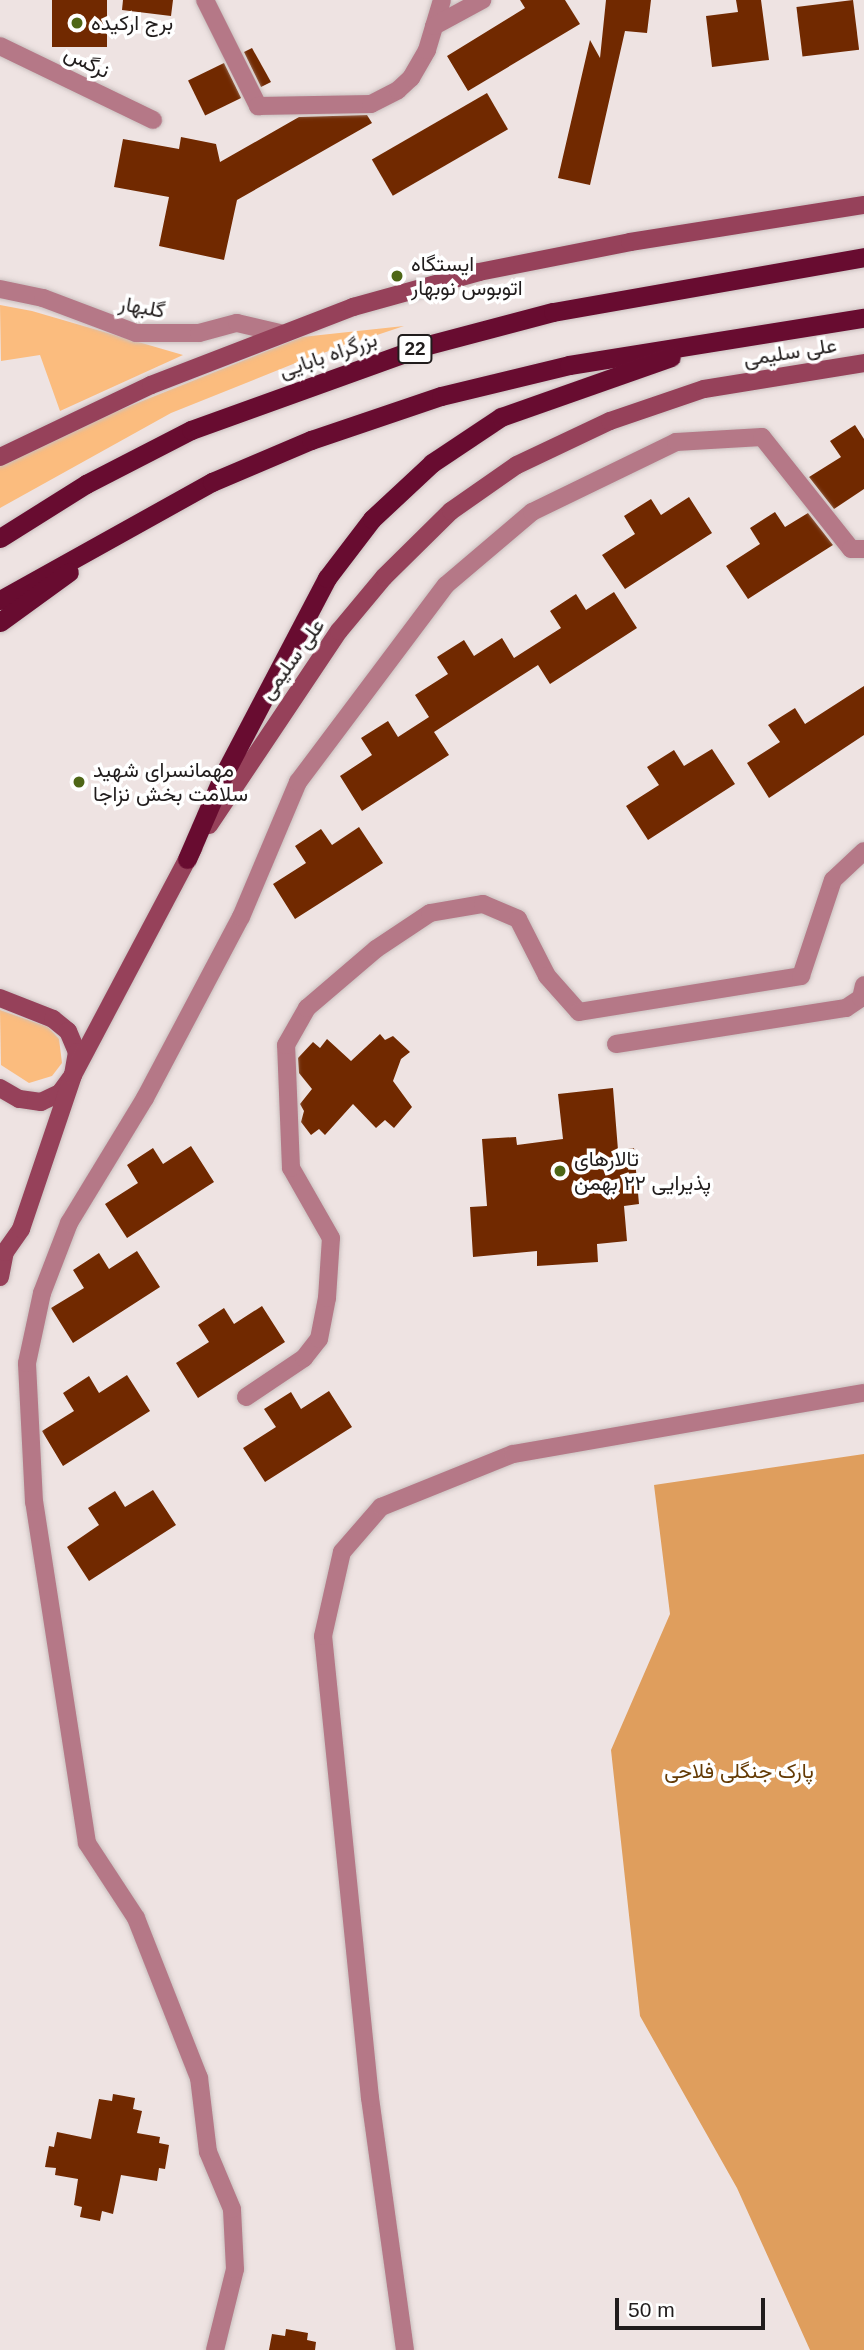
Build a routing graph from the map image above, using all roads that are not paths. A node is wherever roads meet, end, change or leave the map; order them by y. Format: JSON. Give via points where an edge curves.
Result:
{"nodes":[{"id":1,"x":205,"y":0,"type":"edge"},
{"id":2,"x":442,"y":0,"type":"edge"},
{"id":3,"x":482,"y":0,"type":"edge"},
{"id":4,"x":434,"y":26,"type":"junction"},
{"id":5,"x":0,"y":46,"type":"edge"},
{"id":6,"x":153,"y":120,"type":"dead end"},
{"id":7,"x":864,"y":205,"type":"edge"},
{"id":8,"x":864,"y":257,"type":"edge"},
{"id":9,"x":0,"y":289,"type":"edge"},
{"id":10,"x":864,"y":318,"type":"edge"},
{"id":11,"x":280,"y":333,"type":"junction"},
{"id":12,"x":726,"y":338,"type":"junction"},
{"id":13,"x":864,"y":363,"type":"edge"},
{"id":14,"x":0,"y":457,"type":"edge"},
{"id":15,"x":125,"y":529,"type":"junction"},
{"id":16,"x":0,"y":538,"type":"edge"},
{"id":17,"x":864,"y":549,"type":"edge"},
{"id":18,"x":0,"y":600,"type":"edge"},
{"id":19,"x":0,"y":622,"type":"edge"},
{"id":20,"x":864,"y":850,"type":"edge"},
{"id":21,"x":187,"y":859,"type":"junction"},
{"id":22,"x":864,"y":985,"type":"edge"},
{"id":23,"x":0,"y":998,"type":"edge"},
{"id":24,"x":616,"y":1044,"type":"dead end"},
{"id":25,"x":73,"y":1075,"type":"junction"},
{"id":26,"x":0,"y":1088,"type":"edge"},
{"id":27,"x":2,"y":1246,"type":"edge"},
{"id":28,"x":0,"y":1277,"type":"edge"},
{"id":29,"x":864,"y":1392,"type":"edge"},
{"id":30,"x":246,"y":1397,"type":"dead end"},
{"id":31,"x":215,"y":2350,"type":"edge"},
{"id":32,"x":405,"y":2350,"type":"edge"}],
"edges":[{"from":1,"to":4,"type":"street","via":[[258,106],[371,104],[411,78]]},
{"from":2,"to":4,"type":"street"},
{"from":3,"to":4,"type":"street"},
{"from":5,"to":6,"type":"street","name":"نرگس"},
{"from":7,"to":11,"type":"main road","via":[[629,242],[479,272]]},
{"from":8,"to":16,"type":"highway","name":"بزرگراه بابایی","number":"22","via":[[553,312],[424,346],[191,430],[86,484]]},
{"from":9,"to":11,"type":"street","name":"گلبهار","via":[[43,298],[135,333],[199,333],[237,323]]},
{"from":10,"to":12,"type":"highway"},
{"from":11,"to":14,"type":"main road","via":[[150,385]]},
{"from":12,"to":15,"type":"highway","via":[[569,365],[441,396],[311,440],[212,482]]},
{"from":12,"to":21,"type":"highway","via":[[501,417],[432,463],[372,519],[327,578],[222,778]]},
{"from":13,"to":21,"type":"main road","name":"علی سلیمی","via":[[704,389],[610,421],[517,464],[450,511],[384,577],[339,631]]},
{"from":15,"to":18,"type":"highway"},
{"from":15,"to":19,"type":"highway"},
{"from":17,"to":31,"type":"street","via":[[851,549],[762,437],[676,442],[532,512],[446,585],[298,782],[241,917],[145,1098],[69,1223],[42,1293],[27,1363],[34,1502],[87,1843],[136,1918],[199,2078],[208,2152],[232,2209],[236,2269]]},
{"from":20,"to":30,"type":"street","via":[[833,880],[801,975],[579,1012],[547,976],[518,919],[483,904],[430,913],[376,948],[307,1008],[286,1045],[291,1168],[331,1238],[327,1298],[319,1339],[304,1358]]},
{"from":21,"to":25,"type":"main road","name":"علی سلیمی"},
{"from":22,"to":24,"type":"street","via":[[861,998],[846,1009]]},
{"from":23,"to":25,"type":"main road","via":[[53,1019],[68,1031],[77,1052]]},
{"from":25,"to":26,"type":"main road","via":[[60,1093],[41,1102],[19,1099]]},
{"from":25,"to":27,"type":"main road","name":"علی سلیمی","via":[[21,1229]]},
{"from":27,"to":28,"type":"main road"},
{"from":29,"to":32,"type":"street","via":[[513,1454],[382,1507],[342,1552],[323,1636],[370,2098]]}]}
